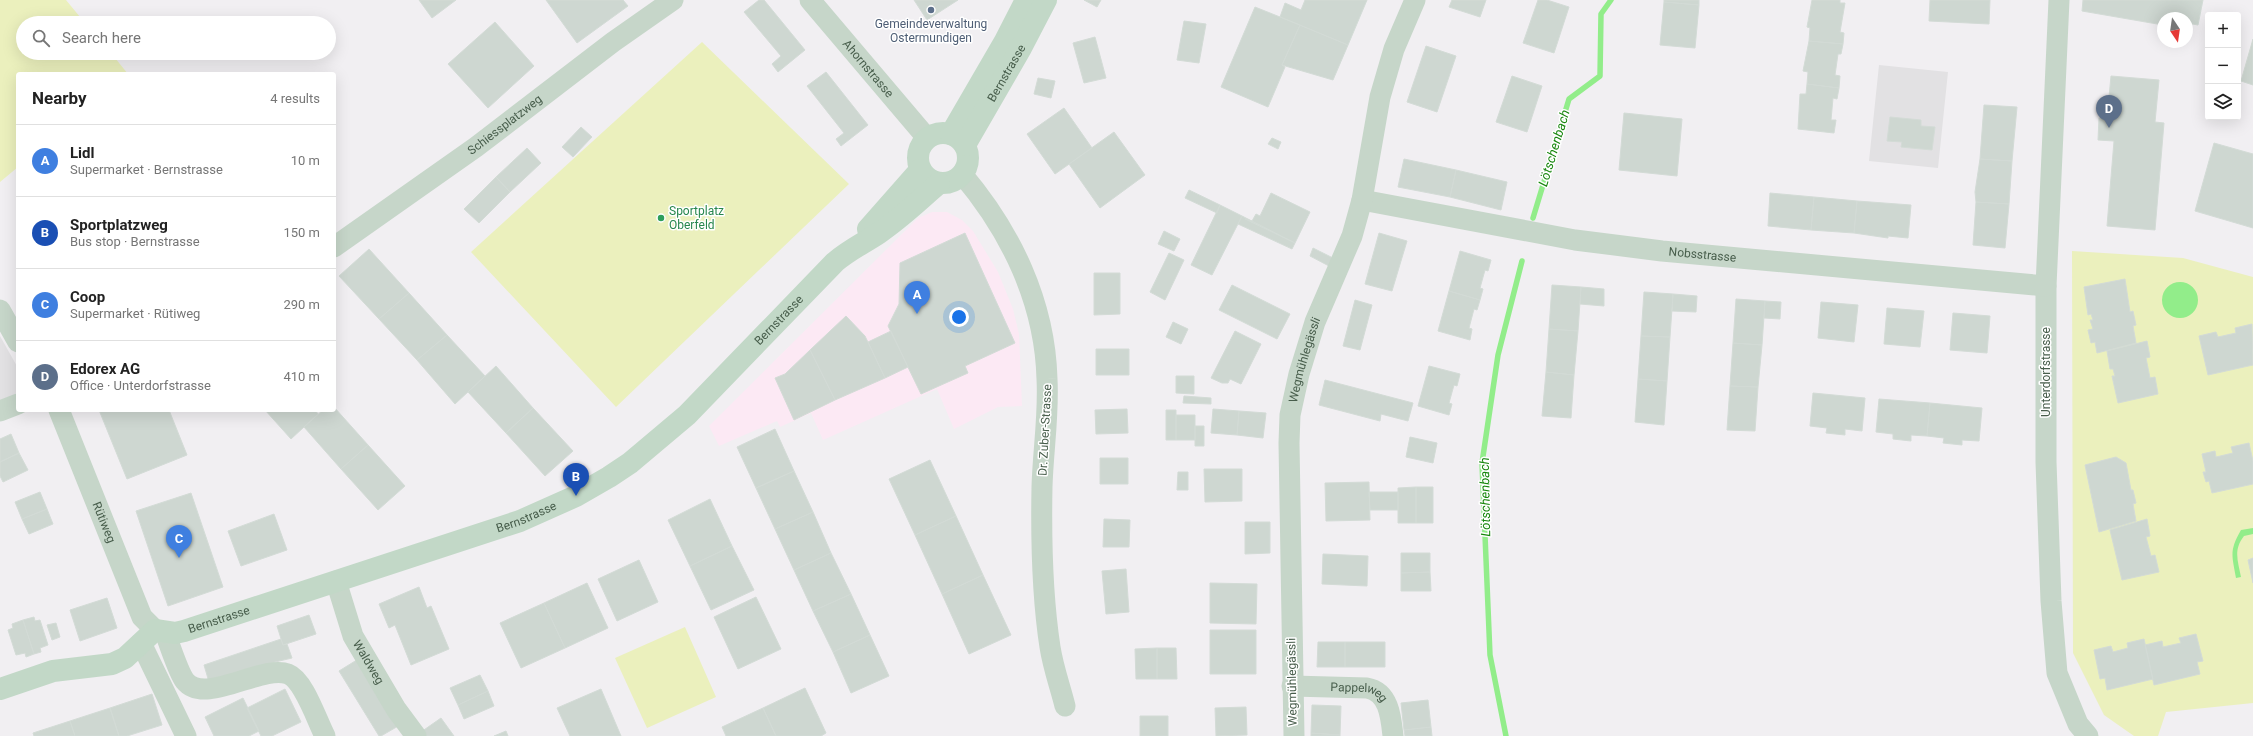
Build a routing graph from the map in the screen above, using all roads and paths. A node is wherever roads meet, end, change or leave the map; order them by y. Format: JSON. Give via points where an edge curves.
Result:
{"nodes":[{"id":1,"x":673,"y":0,"type":"edge"},
{"id":2,"x":810,"y":0,"type":"edge"},
{"id":3,"x":1026,"y":0,"type":"edge"},
{"id":4,"x":1046,"y":0,"type":"edge"},
{"id":5,"x":1415,"y":0,"type":"edge"},
{"id":6,"x":2059,"y":0,"type":"edge"},
{"id":7,"x":927,"y":138,"type":"junction"},
{"id":8,"x":958,"y":140,"type":"junction"},
{"id":9,"x":920,"y":170,"type":"junction"},
{"id":10,"x":962,"y":174,"type":"junction"},
{"id":11,"x":939,"y":183,"type":"junction"},
{"id":12,"x":1362,"y":200,"type":"junction"},
{"id":13,"x":336,"y":246,"type":"edge"},
{"id":14,"x":853,"y":248,"type":"junction"},
{"id":15,"x":2046,"y":286,"type":"junction"},
{"id":16,"x":0,"y":310,"type":"edge"},
{"id":17,"x":16,"y":338,"type":"edge"},
{"id":18,"x":16,"y":405,"type":"edge"},
{"id":19,"x":0,"y":411,"type":"edge"},
{"id":20,"x":60,"y":412,"type":"edge"},
{"id":21,"x":336,"y":581,"type":"junction"},
{"id":22,"x":154,"y":636,"type":"junction"},
{"id":23,"x":1292,"y":686,"type":"junction"},
{"id":24,"x":0,"y":689,"type":"edge"},
{"id":25,"x":1065,"y":706,"type":"dead end"},
{"id":26,"x":186,"y":736,"type":"edge"},
{"id":27,"x":325,"y":736,"type":"edge"},
{"id":28,"x":416,"y":736,"type":"edge"},
{"id":29,"x":1294,"y":736,"type":"edge"},
{"id":30,"x":1393,"y":736,"type":"edge"},
{"id":31,"x":2088,"y":736,"type":"edge"}],
"edges":[{"from":1,"to":13,"type":"street","name":"Schiessplatzweg","via":[[613,42],[476,147]]},
{"from":2,"to":7,"type":"street","name":"Ahornstrasse"},
{"from":3,"to":8,"type":"main road","name":"Bernstrasse"},
{"from":4,"to":8,"type":"main road","name":"Bernstrasse","via":[[1021,48]]},
{"from":5,"to":12,"type":"street","name":"Wegmühlegässli","via":[[1394,49],[1380,98]]},
{"from":6,"to":15,"type":"street","name":"Unterdorfstrasse"},
{"from":7,"to":8,"type":"main road","via":[[934,134]]},
{"from":7,"to":9,"type":"main road","via":[[919,150]]},
{"from":8,"to":10,"type":"main road","via":[[968,161]]},
{"from":9,"to":11,"type":"main road","via":[[928,178]]},
{"from":9,"to":14,"type":"main road","name":"Bernstrasse"},
{"from":10,"to":11,"type":"main road","via":[[949,182]]},
{"from":10,"to":25,"type":"street","name":"Dr. Zuber-Strasse","via":[[981,196],[1006,235],[1028,282],[1042,329],[1047,379],[1042,487],[1043,571],[1050,648]]},
{"from":11,"to":14,"type":"main road","name":"Bernstrasse","via":[[909,211]]},
{"from":12,"to":15,"type":"street","name":"Nobsstrasse","via":[[1574,240],[1662,251]]},
{"from":12,"to":23,"type":"street","name":"Wegmühlegässli","via":[[1352,236],[1315,322],[1290,415]]},
{"from":14,"to":21,"type":"main road","name":"Bernstrasse","via":[[835,262],[687,415],[609,477],[576,496],[520,520]]},
{"from":15,"to":31,"type":"street","name":"Unterdorfstrasse","via":[[2046,469],[2051,601],[2057,673],[2078,724]]},
{"from":16,"to":17,"type":"street"},
{"from":18,"to":19,"type":"street"},
{"from":20,"to":22,"type":"street","name":"Rütiweg","via":[[142,617]]},
{"from":21,"to":22,"type":"main road","name":"Bernstrasse","via":[[184,631]]},
{"from":21,"to":28,"type":"street","name":"Waldweg","via":[[353,636],[396,709]]},
{"from":22,"to":24,"type":"main road","via":[[125,658],[112,664],[53,671]]},
{"from":22,"to":26,"type":"street"},
{"from":22,"to":27,"type":"street","via":[[185,681],[197,689],[214,688],[274,672],[288,674],[301,685]]},
{"from":23,"to":29,"type":"street","name":"Wegmühlegässli"},
{"from":23,"to":30,"type":"street","name":"Pappelweg","via":[[1376,690],[1386,703]]}]}
